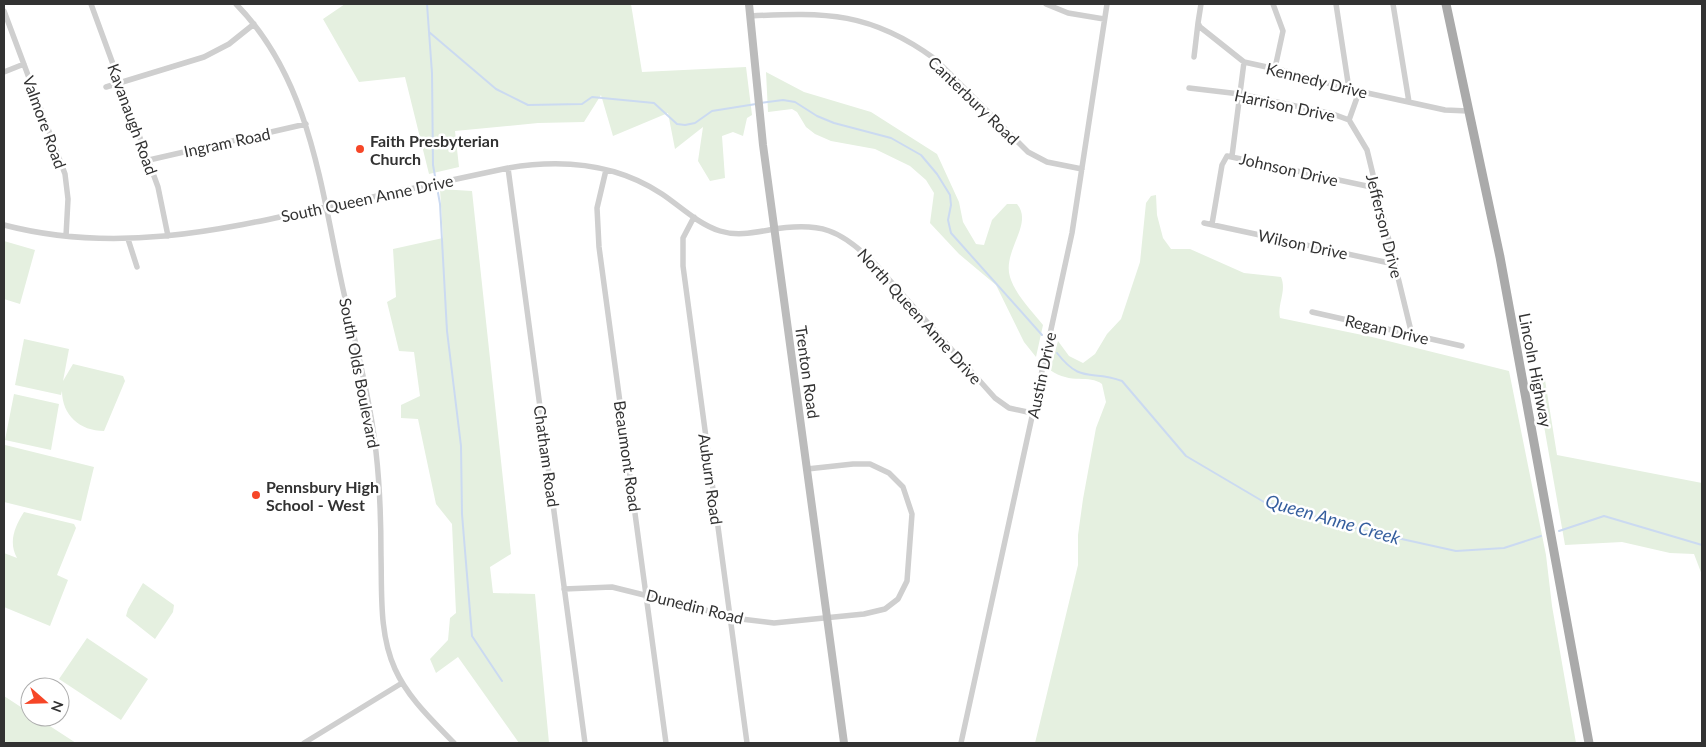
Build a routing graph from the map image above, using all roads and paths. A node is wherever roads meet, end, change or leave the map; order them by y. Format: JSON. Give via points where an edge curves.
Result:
{"nodes":[{"id":1,"x":91,"y":4,"type":"edge"},
{"id":2,"x":236,"y":4,"type":"edge"},
{"id":3,"x":749,"y":4,"type":"edge"},
{"id":4,"x":1046,"y":4,"type":"edge"},
{"id":5,"x":1107,"y":4,"type":"edge"},
{"id":6,"x":1200,"y":4,"type":"edge"},
{"id":7,"x":1273,"y":4,"type":"edge"},
{"id":8,"x":1336,"y":4,"type":"edge"},
{"id":9,"x":1393,"y":4,"type":"edge"},
{"id":10,"x":1446,"y":4,"type":"edge"},
{"id":11,"x":4,"y":11,"type":"edge"},
{"id":12,"x":750,"y":16,"type":"junction"},
{"id":13,"x":1104,"y":19,"type":"junction"},
{"id":14,"x":1198,"y":23,"type":"junction"},
{"id":15,"x":254,"y":24,"type":"junction"},
{"id":16,"x":1194,"y":57,"type":"dead end"},
{"id":17,"x":1244,"y":62,"type":"junction"},
{"id":18,"x":24,"y":64,"type":"junction"},
{"id":19,"x":1275,"y":68,"type":"junction"},
{"id":20,"x":4,"y":72,"type":"edge"},
{"id":21,"x":120,"y":84,"type":"junction"},
{"id":22,"x":106,"y":87,"type":"dead end"},
{"id":23,"x":1189,"y":88,"type":"dead end"},
{"id":24,"x":1349,"y":89,"type":"junction"},
{"id":25,"x":1359,"y":92,"type":"junction"},
{"id":26,"x":1240,"y":94,"type":"junction"},
{"id":27,"x":1409,"y":102,"type":"junction"},
{"id":28,"x":1468,"y":111,"type":"junction"},
{"id":29,"x":1350,"y":120,"type":"junction"},
{"id":30,"x":306,"y":124,"type":"junction"},
{"id":31,"x":1232,"y":156,"type":"junction"},
{"id":32,"x":149,"y":160,"type":"junction"},
{"id":33,"x":508,"y":168,"type":"junction"},
{"id":34,"x":1082,"y":169,"type":"junction"},
{"id":35,"x":606,"y":170,"type":"junction"},
{"id":36,"x":1376,"y":188,"type":"junction"},
{"id":37,"x":325,"y":208,"type":"junction"},
{"id":38,"x":694,"y":216,"type":"junction"},
{"id":39,"x":1204,"y":222,"type":"dead end"},
{"id":40,"x":1212,"y":224,"type":"junction"},
{"id":41,"x":4,"y":225,"type":"edge"},
{"id":42,"x":775,"y":229,"type":"junction"},
{"id":43,"x":66,"y":236,"type":"junction"},
{"id":44,"x":168,"y":236,"type":"junction"},
{"id":45,"x":128,"y":239,"type":"junction"},
{"id":46,"x":1394,"y":264,"type":"junction"},
{"id":47,"x":137,"y":267,"type":"dead end"},
{"id":48,"x":1312,"y":312,"type":"dead end"},
{"id":49,"x":1412,"y":335,"type":"junction"},
{"id":50,"x":1462,"y":346,"type":"dead end"},
{"id":51,"x":1032,"y":413,"type":"junction"},
{"id":52,"x":807,"y":469,"type":"junction"},
{"id":53,"x":564,"y":590,"type":"junction"},
{"id":54,"x":646,"y":594,"type":"junction"},
{"id":55,"x":730,"y":616,"type":"junction"},
{"id":56,"x":827,"y":618,"type":"junction"},
{"id":57,"x":402,"y":683,"type":"junction"},
{"id":58,"x":304,"y":743,"type":"edge"},
{"id":59,"x":454,"y":743,"type":"edge"},
{"id":60,"x":585,"y":743,"type":"edge"},
{"id":61,"x":666,"y":743,"type":"edge"},
{"id":62,"x":747,"y":743,"type":"edge"},
{"id":63,"x":844,"y":743,"type":"edge"},
{"id":64,"x":961,"y":743,"type":"edge"},
{"id":65,"x":1589,"y":743,"type":"edge"}],
"edges":[{"from":1,"to":21,"type":"street","name":"Kavanaugh Road"},
{"from":2,"to":15,"type":"street","name":"South Olds Boulevard"},
{"from":3,"to":12,"type":"main road","name":"Trenton Road"},
{"from":4,"to":13,"type":"street","via":[[1068,13]]},
{"from":5,"to":13,"type":"street","name":"Austin Drive"},
{"from":6,"to":14,"type":"street"},
{"from":7,"to":19,"type":"street","via":[[1283,31]]},
{"from":8,"to":24,"type":"street"},
{"from":9,"to":27,"type":"street"},
{"from":10,"to":28,"type":"main road","name":"Lincoln Highway"},
{"from":11,"to":18,"type":"street","name":"Valmore Road"},
{"from":12,"to":34,"type":"street","name":"Canterbury Road","via":[[829,14],[883,28],[934,59],[1028,152],[1047,162]]},
{"from":12,"to":42,"type":"main road","name":"Trenton Road"},
{"from":13,"to":34,"type":"street","name":"Austin Drive"},
{"from":14,"to":16,"type":"street"},
{"from":14,"to":17,"type":"street","name":"Kennedy Drive","via":[[1216,42]]},
{"from":15,"to":21,"type":"street","via":[[217,52]]},
{"from":15,"to":30,"type":"street","name":"South Olds Boulevard","via":[[293,89]]},
{"from":17,"to":19,"type":"street","name":"Kennedy Drive"},
{"from":17,"to":26,"type":"street"},
{"from":18,"to":20,"type":"street"},
{"from":18,"to":43,"type":"street","name":"Valmore Road","via":[[65,174],[68,199]]},
{"from":19,"to":24,"type":"street","name":"Kennedy Drive"},
{"from":21,"to":22,"type":"street"},
{"from":21,"to":32,"type":"street","name":"Kavanaugh Road"},
{"from":23,"to":26,"type":"street","name":"Harrison Drive"},
{"from":24,"to":25,"type":"street","name":"Kennedy Drive"},
{"from":25,"to":27,"type":"street","name":"Kennedy Drive"},
{"from":25,"to":29,"type":"street","name":"Harrison Drive"},
{"from":26,"to":29,"type":"street","name":"Harrison Drive"},
{"from":26,"to":31,"type":"street"},
{"from":27,"to":28,"type":"street","name":"Kennedy Drive"},
{"from":28,"to":65,"type":"main road","name":"Lincoln Highway","via":[[1500,257]]},
{"from":29,"to":36,"type":"street","name":"Jefferson Drive","via":[[1367,150]]},
{"from":30,"to":32,"type":"street","name":"Ingram Road"},
{"from":30,"to":37,"type":"street","name":"South Olds Boulevard"},
{"from":31,"to":36,"type":"street","name":"Johnson Drive"},
{"from":31,"to":40,"type":"street","via":[[1225,156],[1222,165]]},
{"from":32,"to":44,"type":"street","name":"Kavanaugh Road","via":[[164,205]]},
{"from":33,"to":35,"type":"street","name":"South Queen Anne Drive","via":[[563,163]]},
{"from":33,"to":37,"type":"street","name":"South Queen Anne Drive"},
{"from":33,"to":53,"type":"street","name":"Chatham Road"},
{"from":34,"to":51,"type":"street","name":"Austin Drive","via":[[1072,233]]},
{"from":35,"to":38,"type":"street","name":"South Queen Anne Drive","via":[[643,183]]},
{"from":35,"to":54,"type":"street","name":"Beaumont Road","via":[[597,208],[599,247]]},
{"from":36,"to":46,"type":"street","name":"Jefferson Drive"},
{"from":37,"to":44,"type":"street","name":"South Queen Anne Drive","via":[[234,228]]},
{"from":37,"to":57,"type":"street","name":"South Olds Boulevard","via":[[374,438],[380,504],[383,622],[392,662]]},
{"from":38,"to":42,"type":"street","name":"South Queen Anne Drive","via":[[713,228],[734,233]]},
{"from":38,"to":55,"type":"street","name":"Auburn Road","via":[[683,238],[682,258]]},
{"from":39,"to":40,"type":"street","name":"Wilson Drive"},
{"from":40,"to":46,"type":"street","name":"Wilson Drive"},
{"from":41,"to":43,"type":"street","name":"South Queen Anne Drive"},
{"from":42,"to":51,"type":"street","name":"North Queen Anne Drive","via":[[822,227],[852,241],[994,398],[1009,408]]},
{"from":42,"to":52,"type":"main road","name":"Trenton Road"},
{"from":43,"to":45,"type":"street","name":"South Queen Anne Drive"},
{"from":44,"to":45,"type":"street","name":"South Queen Anne Drive"},
{"from":45,"to":47,"type":"street"},
{"from":46,"to":49,"type":"street","name":"Jefferson Drive"},
{"from":48,"to":49,"type":"street","name":"Regan Drive"},
{"from":49,"to":50,"type":"street","name":"Regan Drive"},
{"from":51,"to":64,"type":"street","name":"Austin Drive"},
{"from":52,"to":56,"type":"main road","name":"Trenton Road"},
{"from":52,"to":56,"type":"street","name":"Dunedin Road","via":[[853,464],[878,467],[899,481],[908,496],[912,514],[907,581],[898,599],[877,612]]},
{"from":53,"to":54,"type":"street","name":"Dunedin Road","via":[[603,586]]},
{"from":53,"to":60,"type":"street","name":"Chatham Road"},
{"from":54,"to":55,"type":"street","name":"Dunedin Road"},
{"from":54,"to":61,"type":"street","name":"Beaumont Road"},
{"from":55,"to":56,"type":"street","name":"Dunedin Road","via":[[774,623]]},
{"from":55,"to":62,"type":"street","name":"Auburn Road"},
{"from":56,"to":63,"type":"main road","name":"Trenton Road"},
{"from":57,"to":58,"type":"street"},
{"from":57,"to":59,"type":"street","name":"South Olds Boulevard"}]}
